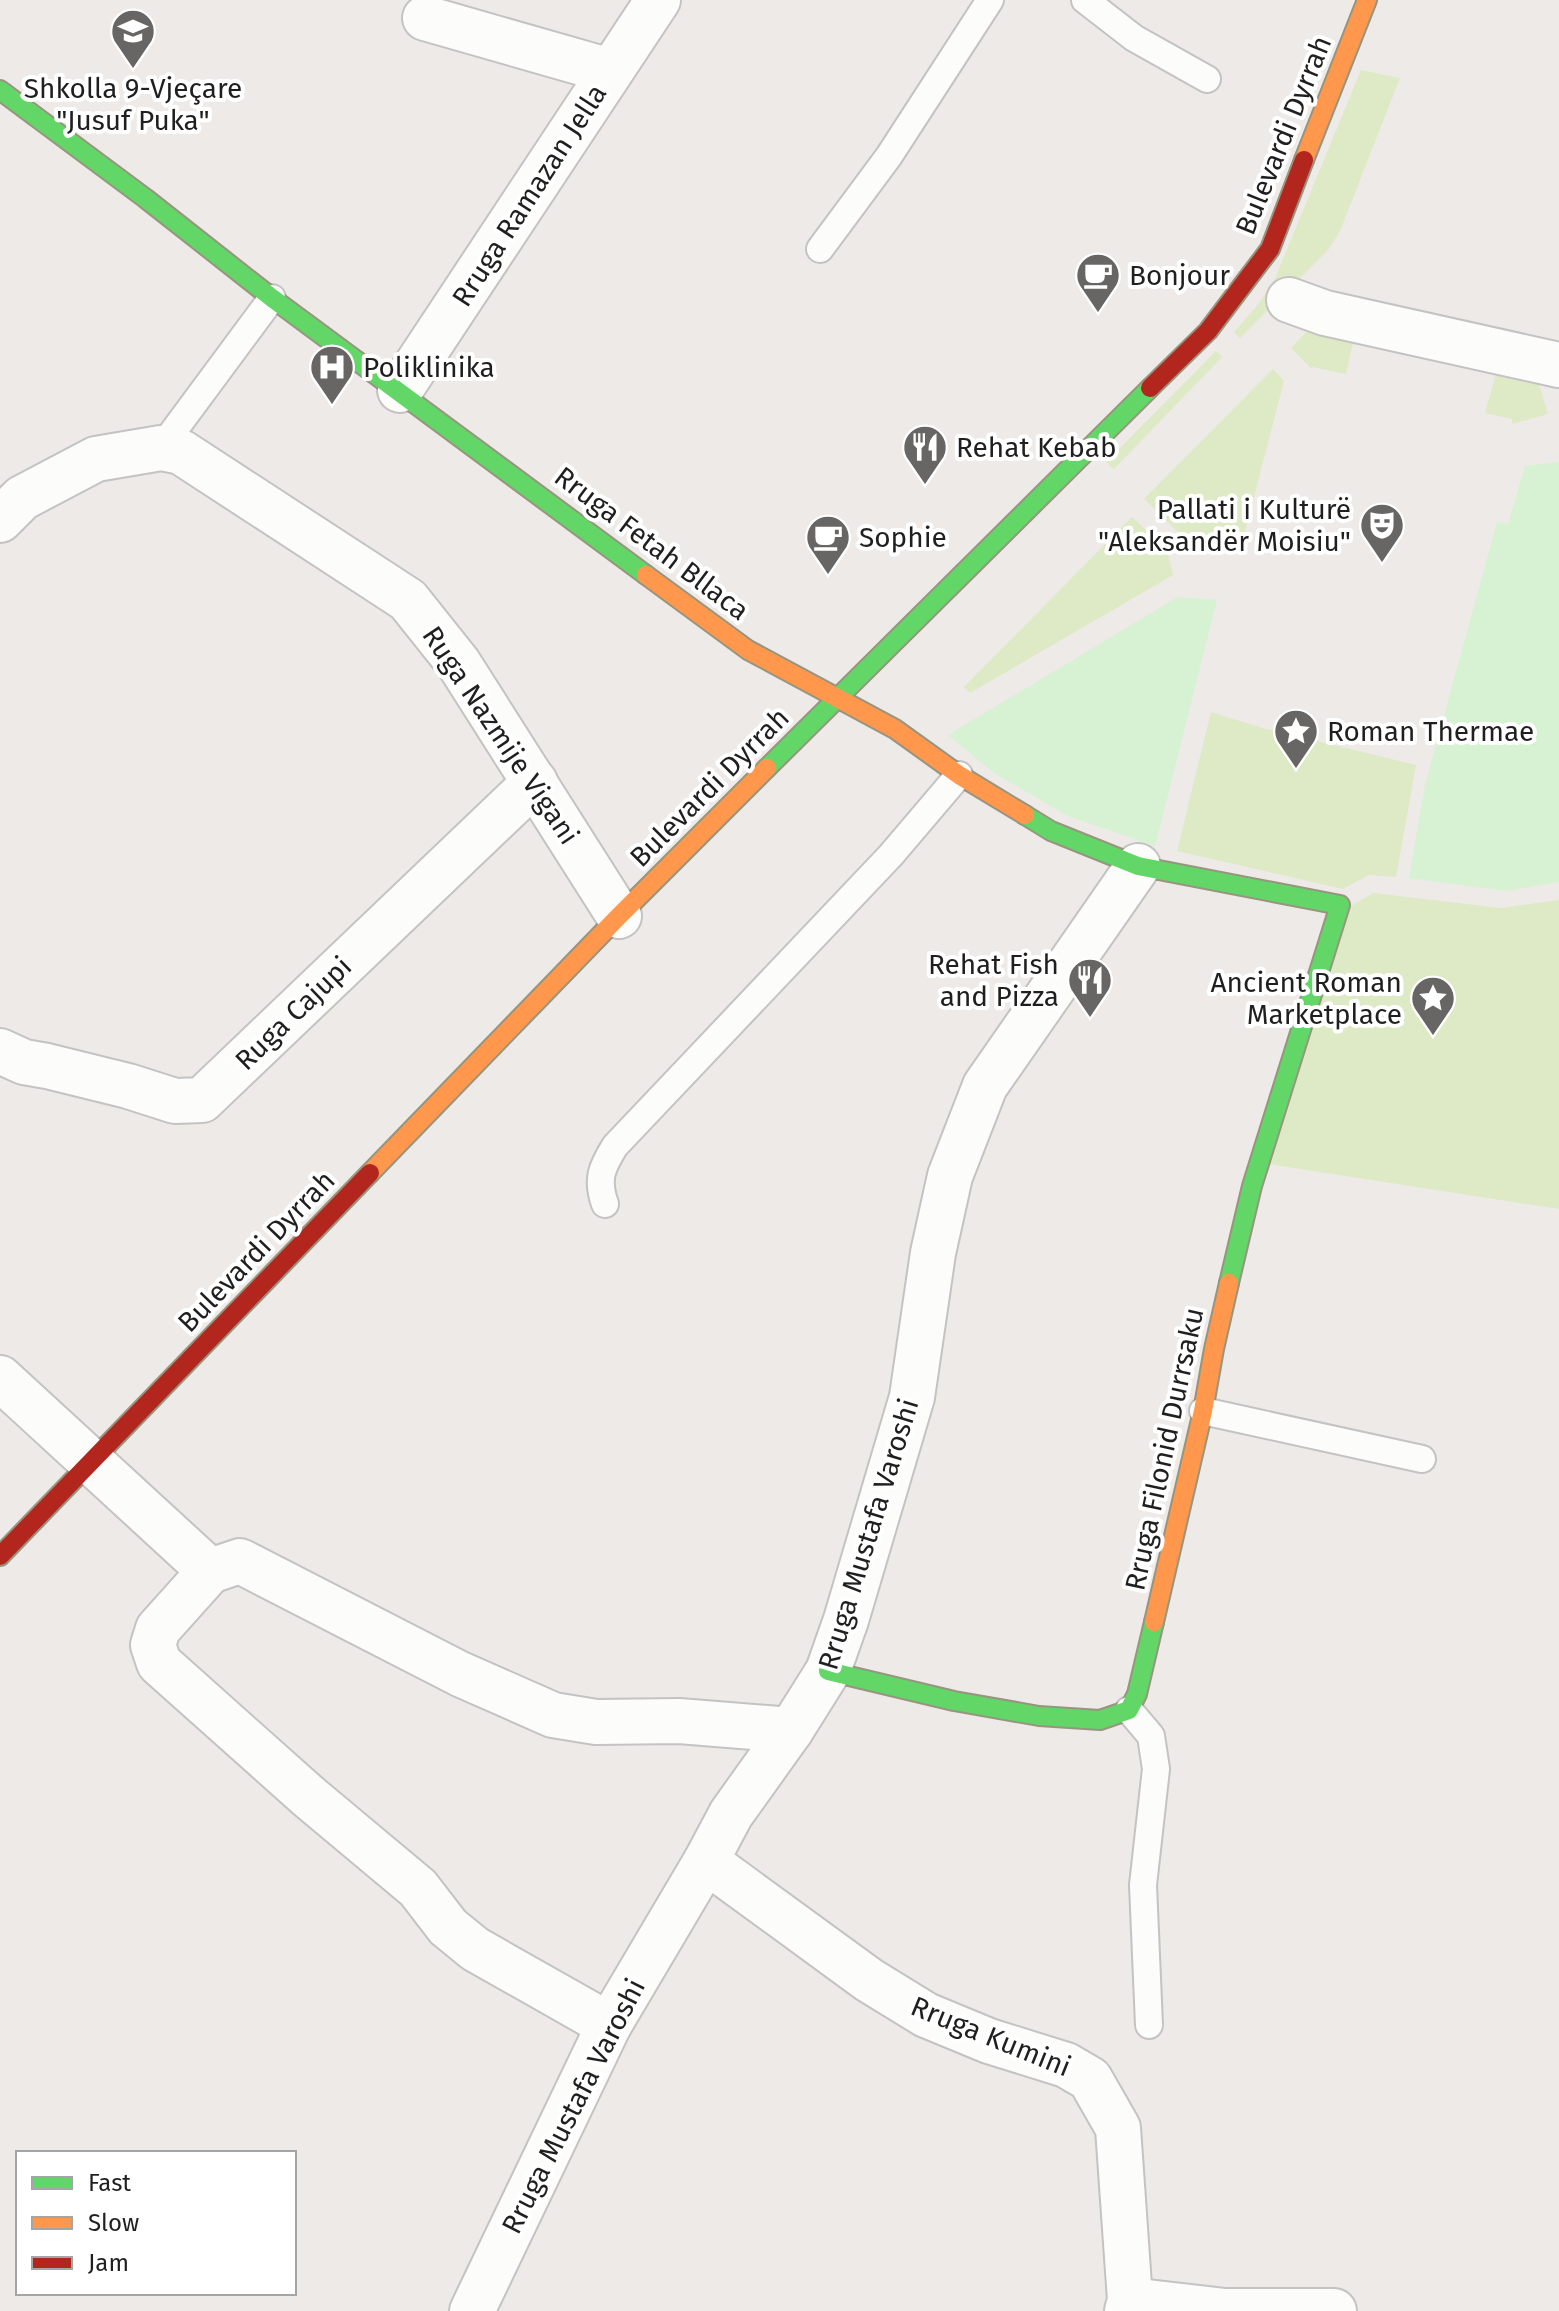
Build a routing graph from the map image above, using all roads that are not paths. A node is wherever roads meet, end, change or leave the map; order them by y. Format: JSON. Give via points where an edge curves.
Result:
{"nodes":[{"id":1,"x":658,"y":0,"type":"edge"},
{"id":2,"x":990,"y":0,"type":"edge"},
{"id":3,"x":1085,"y":0,"type":"edge"},
{"id":4,"x":1367,"y":0,"type":"edge"},
{"id":5,"x":425,"y":18,"type":"dead end"},
{"id":6,"x":610,"y":71,"type":"junction"},
{"id":7,"x":1207,"y":79,"type":"dead end"},
{"id":8,"x":0,"y":90,"type":"edge"},
{"id":9,"x":820,"y":249,"type":"dead end"},
{"id":10,"x":272,"y":298,"type":"junction"},
{"id":11,"x":1289,"y":300,"type":"dead end"},
{"id":12,"x":1559,"y":365,"type":"edge"},
{"id":13,"x":400,"y":390,"type":"junction"},
{"id":14,"x":161,"y":448,"type":"junction"},
{"id":15,"x":0,"y":520,"type":"edge"},
{"id":16,"x":837,"y":698,"type":"junction"},
{"id":17,"x":959,"y":775,"type":"junction"},
{"id":18,"x":535,"y":782,"type":"junction"},
{"id":19,"x":1138,"y":866,"type":"junction"},
{"id":20,"x":1340,"y":905,"type":"joint"},
{"id":21,"x":619,"y":916,"type":"junction"},
{"id":22,"x":0,"y":1051,"type":"edge"},
{"id":23,"x":605,"y":1204,"type":"dead end"},
{"id":24,"x":0,"y":1378,"type":"edge"},
{"id":25,"x":1203,"y":1411,"type":"junction"},
{"id":26,"x":1422,"y":1459,"type":"dead end"},
{"id":27,"x":91,"y":1461,"type":"junction"},
{"id":28,"x":0,"y":1556,"type":"edge"},
{"id":29,"x":210,"y":1571,"type":"junction"},
{"id":30,"x":828,"y":1671,"type":"junction"},
{"id":31,"x":1129,"y":1710,"type":"junction"},
{"id":32,"x":791,"y":1730,"type":"junction"},
{"id":33,"x":706,"y":1861,"type":"junction"},
{"id":34,"x":609,"y":2025,"type":"junction"},
{"id":35,"x":1149,"y":2025,"type":"dead end"},
{"id":36,"x":1128,"y":2305,"type":"edge"},
{"id":37,"x":472,"y":2311,"type":"edge"},
{"id":38,"x":1225,"y":2311,"type":"edge"},
{"id":39,"x":1334,"y":2311,"type":"edge"}],
"edges":[{"from":1,"to":6,"type":"street","name":"Rruga Ramazan Jella"},
{"from":2,"to":9,"type":"lane","via":[[889,156]]},
{"from":3,"to":7,"type":"lane","via":[[1134,38]]},
{"from":4,"to":16,"type":"street","name":"Bulevardi Dyrrah","via":[[1270,249],[1222,314]]},
{"from":5,"to":6,"type":"street"},
{"from":6,"to":13,"type":"street","name":"Rruga Ramazan Jella"},
{"from":8,"to":10,"type":"street","name":"Rruga Fetah Bllaca"},
{"from":10,"to":13,"type":"street","name":"Rruga Fetah Bllaca"},
{"from":10,"to":14,"type":"lane"},
{"from":11,"to":12,"type":"street","via":[[1325,313]]},
{"from":13,"to":16,"type":"street","name":"Rruga Fetah Bllaca","via":[[748,650]]},
{"from":14,"to":15,"type":"street","via":[[96,459],[22,498]]},
{"from":14,"to":18,"type":"street","name":"Ruga Nazmije Vigani","via":[[181,452],[408,600],[459,664]]},
{"from":16,"to":17,"type":"street","name":"Rruga Fetah Bllaca","via":[[895,729]]},
{"from":16,"to":21,"type":"street","name":"Bulevardi Dyrrah"},
{"from":17,"to":19,"type":"street","name":"Rruga Fetah Bllaca","via":[[1051,831]]},
{"from":17,"to":23,"type":"lane","via":[[891,855],[615,1146],[602,1168]]},
{"from":18,"to":21,"type":"street","name":"Ruga Nazmije Vigani"},
{"from":18,"to":22,"type":"street","name":"Ruga Cajupi","via":[[202,1100],[175,1101]]},
{"from":19,"to":20,"type":"street","name":"Rruga Fetah Bllaca"},
{"from":19,"to":30,"type":"street","name":"Rruga Mustafa Varoshi","via":[[985,1086],[950,1176],[912,1397]]},
{"from":20,"to":25,"type":"street","name":"Rruga Filonid Durrsaku","via":[[1252,1186]]},
{"from":21,"to":27,"type":"street","name":"Bulevardi Dyrrah"},
{"from":24,"to":27,"type":"street"},
{"from":25,"to":26,"type":"lane"},
{"from":25,"to":31,"type":"street","name":"Rruga Filonid Durrsaku"},
{"from":27,"to":28,"type":"street","name":"Bulevardi Dyrrah"},
{"from":27,"to":29,"type":"street"},
{"from":29,"to":32,"type":"street","via":[[240,1561],[460,1674],[553,1715],[596,1722],[679,1721]]},
{"from":29,"to":34,"type":"street","via":[[158,1629],[153,1645],[159,1663],[418,1888],[448,1927],[488,1957]]},
{"from":30,"to":31,"type":"street","via":[[1039,1716],[1100,1720]]},
{"from":30,"to":32,"type":"street","name":"Rruga Mustafa Varoshi"},
{"from":31,"to":35,"type":"lane","via":[[1151,1736],[1156,1769],[1143,1885]]},
{"from":32,"to":33,"type":"street","name":"Rruga Mustafa Varoshi","via":[[731,1814]]},
{"from":33,"to":34,"type":"street","name":"Rruga Mustafa Varoshi"},
{"from":33,"to":36,"type":"street","name":"Rruga Kumini","via":[[869,1980],[926,2015],[1066,2065],[1090,2079],[1118,2128]]},
{"from":34,"to":37,"type":"street","name":"Rruga Mustafa Varoshi"},
{"from":36,"to":38,"type":"street"},
{"from":38,"to":39,"type":"street"}]}
